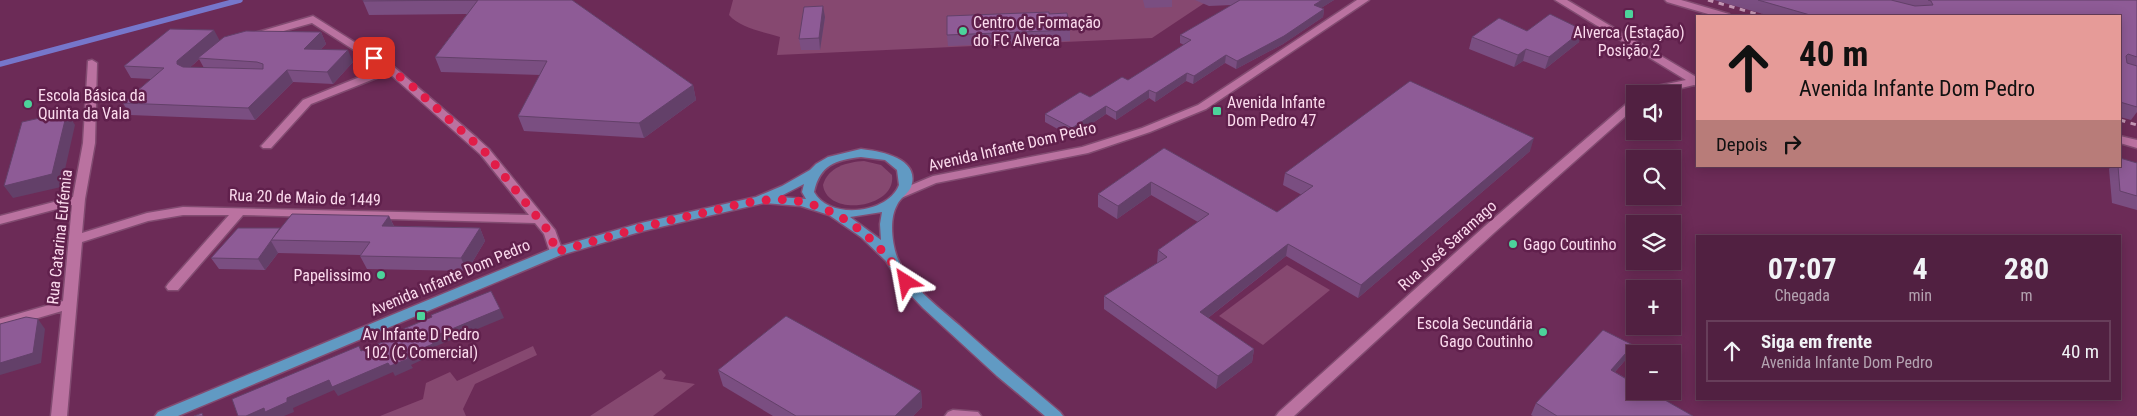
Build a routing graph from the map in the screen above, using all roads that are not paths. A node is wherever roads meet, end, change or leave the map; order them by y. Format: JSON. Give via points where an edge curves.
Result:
{"nodes":[{"id":1,"x":1364,"y":0,"type":"edge"},
{"id":2,"x":1560,"y":0,"type":"edge"},
{"id":3,"x":1670,"y":0,"type":"edge"},
{"id":4,"x":1722,"y":15,"type":"edge"},
{"id":5,"x":242,"y":40,"type":"edge"},
{"id":6,"x":92,"y":63,"type":"dead end"},
{"id":7,"x":390,"y":69,"type":"junction"},
{"id":8,"x":1696,"y":81,"type":"edge"},
{"id":9,"x":1696,"y":82,"type":"edge"},
{"id":10,"x":1679,"y":85,"type":"edge"},
{"id":11,"x":1626,"y":110,"type":"edge"},
{"id":12,"x":2121,"y":139,"type":"edge"},
{"id":13,"x":2137,"y":144,"type":"edge"},
{"id":14,"x":267,"y":146,"type":"dead end"},
{"id":15,"x":814,"y":173,"type":"junction"},
{"id":16,"x":896,"y":198,"type":"junction"},
{"id":17,"x":79,"y":199,"type":"junction"},
{"id":18,"x":760,"y":200,"type":"junction"},
{"id":19,"x":828,"y":210,"type":"junction"},
{"id":20,"x":240,"y":211,"type":"junction"},
{"id":21,"x":537,"y":218,"type":"junction"},
{"id":22,"x":0,"y":220,"type":"edge"},
{"id":23,"x":76,"y":239,"type":"junction"},
{"id":24,"x":556,"y":252,"type":"junction"},
{"id":25,"x":891,"y":258,"type":"junction"},
{"id":26,"x":173,"y":286,"type":"dead end"},
{"id":27,"x":70,"y":304,"type":"junction"},
{"id":28,"x":0,"y":324,"type":"edge"},
{"id":29,"x":55,"y":415,"type":"edge"},
{"id":30,"x":163,"y":416,"type":"edge"},
{"id":31,"x":953,"y":416,"type":"edge"},
{"id":32,"x":973,"y":416,"type":"edge"},
{"id":33,"x":1055,"y":416,"type":"edge"},
{"id":34,"x":1284,"y":416,"type":"edge"}],
"edges":[{"from":1,"to":16,"type":"street","name":"Avenida Infante Dom Pedro","via":[[1202,107],[1184,115],[1084,150],[933,180]]},
{"from":2,"to":8,"type":"street"},
{"from":3,"to":4,"type":"street"},
{"from":5,"to":7,"type":"street","via":[[313,19]]},
{"from":6,"to":17,"type":"street","name":"Rua Catarina Eufémia","via":[[89,143]]},
{"from":7,"to":14,"type":"street","via":[[307,102]]},
{"from":7,"to":21,"type":"street","via":[[485,152]]},
{"from":9,"to":10,"type":"street"},
{"from":11,"to":34,"type":"street","name":"Rua José Saramago"},
{"from":12,"to":13,"type":"street"},
{"from":15,"to":16,"type":"main road","via":[[834,159],[874,154],[896,162],[903,169],[905,186]]},
{"from":15,"to":18,"type":"main road","name":"Avenida Infante Dom Pedro","via":[[786,190]]},
{"from":15,"to":19,"type":"main road","via":[[808,192],[813,200]]},
{"from":16,"to":19,"type":"main road","via":[[879,209],[864,213]]},
{"from":16,"to":25,"type":"main road","via":[[885,219]]},
{"from":17,"to":22,"type":"street"},
{"from":17,"to":23,"type":"street","name":"Rua Catarina Eufémia"},
{"from":18,"to":19,"type":"main road","name":"Avenida Infante Dom Pedro","via":[[788,200]]},
{"from":18,"to":24,"type":"main road","name":"Avenida Infante Dom Pedro","via":[[642,227]]},
{"from":19,"to":25,"type":"main road","via":[[866,234]]},
{"from":20,"to":21,"type":"street","name":"Rua 20 de Maio de 1449"},
{"from":20,"to":23,"type":"street","name":"Rua 20 de Maio de 1449","via":[[183,211],[147,217]]},
{"from":20,"to":26,"type":"street"},
{"from":21,"to":24,"type":"street","via":[[550,233]]},
{"from":23,"to":27,"type":"street","name":"Rua Catarina Eufémia"},
{"from":24,"to":30,"type":"main road","name":"Avenida Infante Dom Pedro"},
{"from":25,"to":33,"type":"main road","via":[[906,282],[928,305]]},
{"from":27,"to":28,"type":"street"},
{"from":27,"to":29,"type":"street","name":"Rua Catarina Eufémia"},
{"from":31,"to":32,"type":"street"}]}
